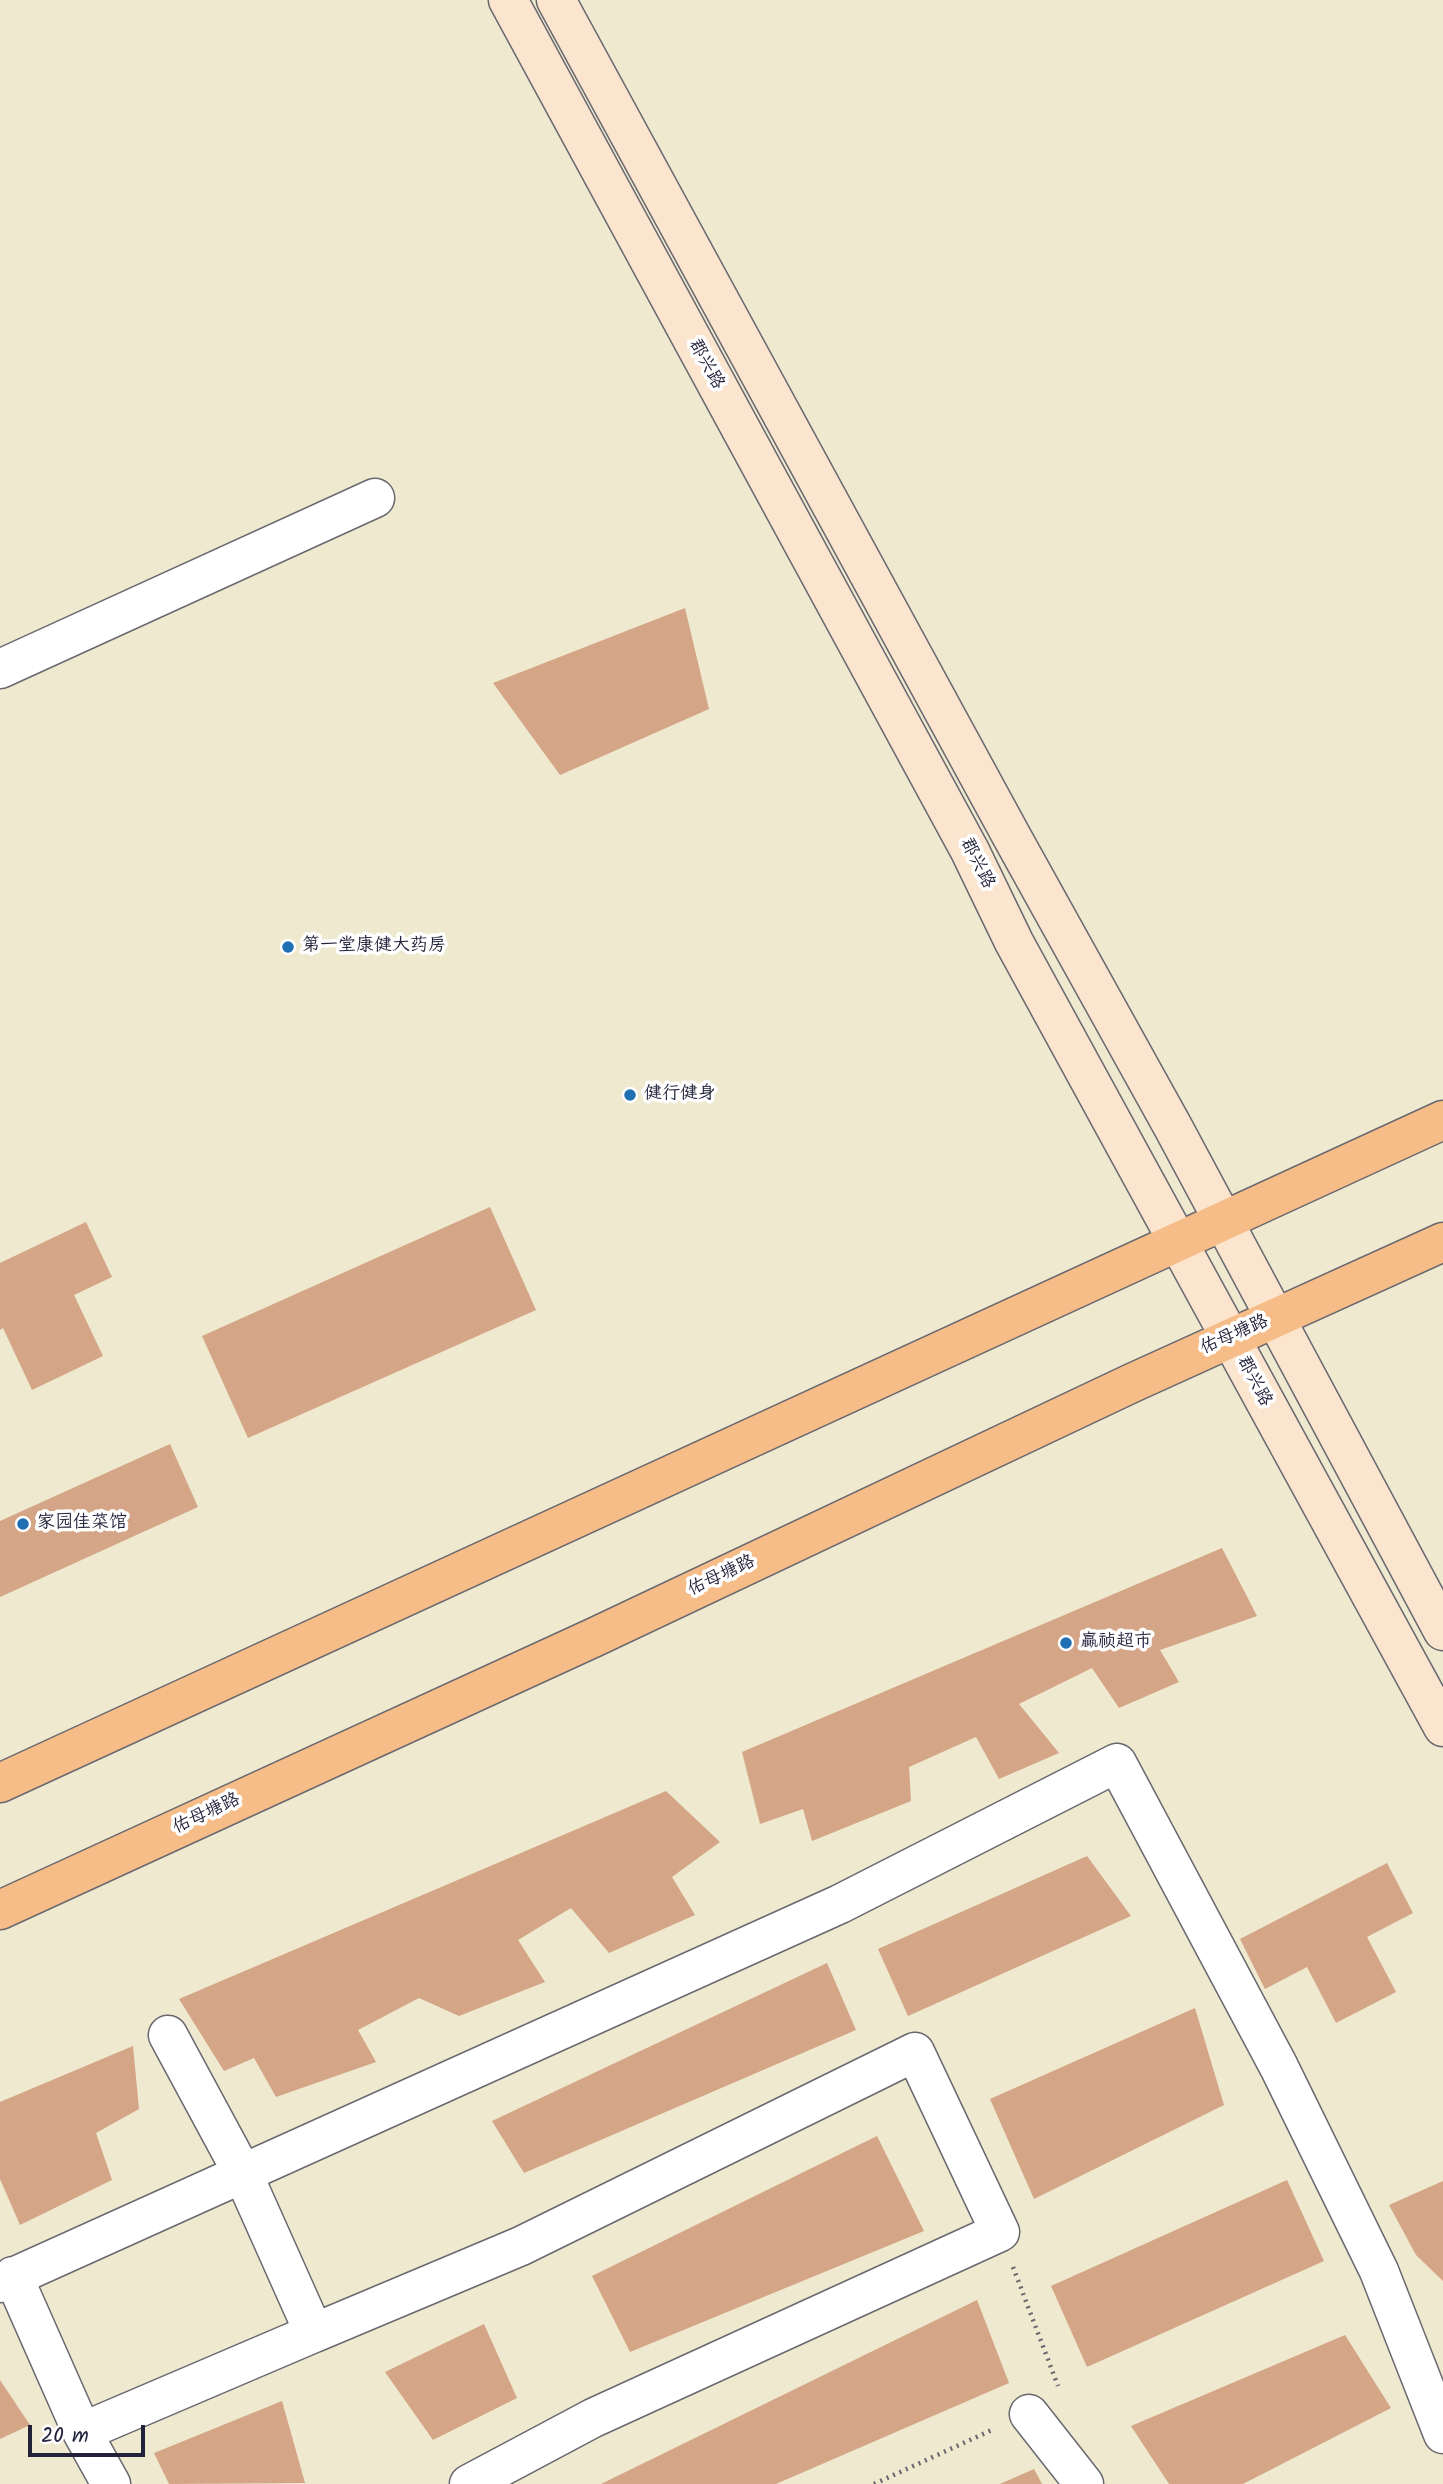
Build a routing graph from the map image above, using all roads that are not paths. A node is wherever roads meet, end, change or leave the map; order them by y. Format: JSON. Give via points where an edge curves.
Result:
{"nodes":[{"id":1,"x":508,"y":0,"type":"edge"},
{"id":2,"x":556,"y":0,"type":"edge"},
{"id":3,"x":375,"y":498,"type":"dead end"},
{"id":4,"x":0,"y":669,"type":"edge"},
{"id":5,"x":1443,"y":1120,"type":"edge"},
{"id":6,"x":1224,"y":1221,"type":"junction"},
{"id":7,"x":1178,"y":1242,"type":"junction"},
{"id":8,"x":1443,"y":1242,"type":"edge"},
{"id":9,"x":1275,"y":1318,"type":"junction"},
{"id":10,"x":1229,"y":1339,"type":"junction"},
{"id":11,"x":1443,"y":1631,"type":"edge"},
{"id":12,"x":1443,"y":1727,"type":"edge"},
{"id":13,"x":2,"y":1781,"type":"edge"},
{"id":14,"x":0,"y":1910,"type":"edge"},
{"id":15,"x":168,"y":2035,"type":"dead end"},
{"id":16,"x":243,"y":2174,"type":"junction"},
{"id":17,"x":6,"y":2280,"type":"edge"},
{"id":18,"x":314,"y":2333,"type":"junction"},
{"id":19,"x":1028,"y":2414,"type":"road end"},
{"id":20,"x":82,"y":2432,"type":"junction"},
{"id":21,"x":1443,"y":2434,"type":"edge"},
{"id":22,"x":111,"y":2484,"type":"edge"},
{"id":23,"x":468,"y":2484,"type":"edge"},
{"id":24,"x":1084,"y":2484,"type":"edge"}],
"edges":[{"from":1,"to":7,"type":"main road","name":"郡兴路"},
{"from":2,"to":6,"type":"main road"},
{"from":3,"to":4,"type":"street"},
{"from":5,"to":6,"type":"main road"},
{"from":6,"to":7,"type":"main road"},
{"from":6,"to":9,"type":"main road"},
{"from":7,"to":10,"type":"main road","name":"郡兴路"},
{"from":7,"to":13,"type":"main road"},
{"from":8,"to":9,"type":"main road","name":"佑母塘路"},
{"from":9,"to":10,"type":"main road","name":"佑母塘路"},
{"from":9,"to":11,"type":"main road"},
{"from":10,"to":12,"type":"main road","name":"郡兴路"},
{"from":10,"to":14,"type":"main road","name":"佑母塘路","via":[[583,1643]]},
{"from":15,"to":16,"type":"street"},
{"from":16,"to":17,"type":"street"},
{"from":16,"to":18,"type":"street"},
{"from":16,"to":21,"type":"street","via":[[841,1903],[1117,1763],[1279,2067],[1356,2223]]},
{"from":17,"to":20,"type":"street"},
{"from":18,"to":20,"type":"street"},
{"from":18,"to":23,"type":"street","via":[[521,2246],[915,2052],[1000,2232],[593,2418]]},
{"from":19,"to":24,"type":"street"},
{"from":20,"to":22,"type":"street"}]}
